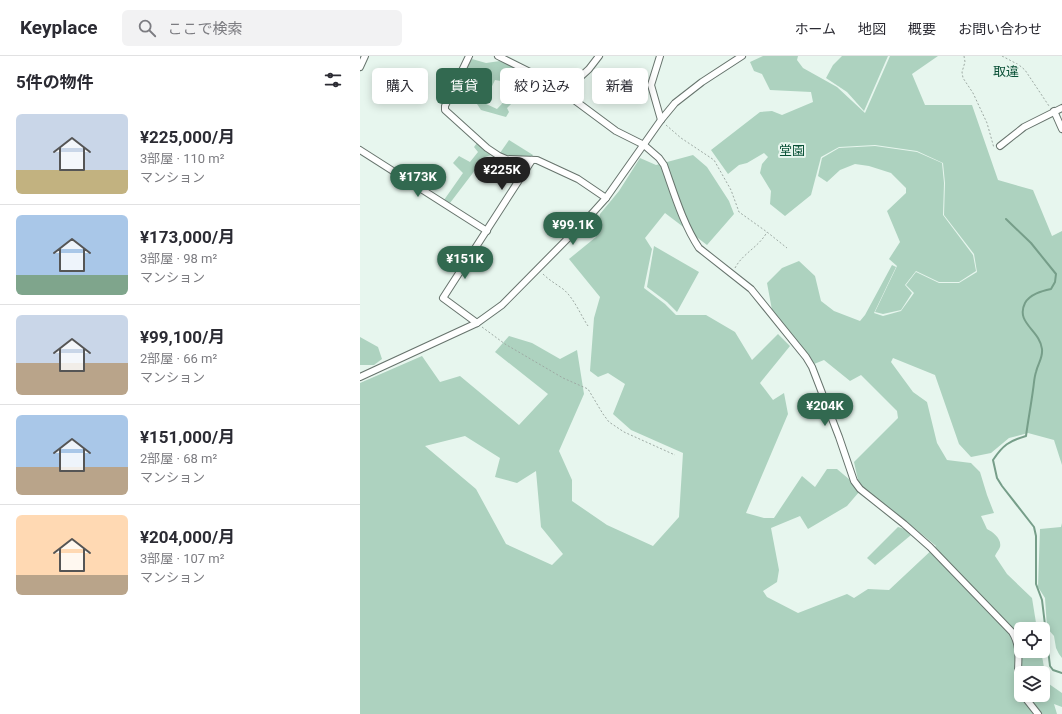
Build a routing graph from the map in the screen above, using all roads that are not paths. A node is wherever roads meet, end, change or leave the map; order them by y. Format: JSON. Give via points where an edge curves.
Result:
{"nodes":[{"id":1,"x":366,"y":56,"type":"edge"},
{"id":2,"x":468,"y":56,"type":"edge"},
{"id":3,"x":498,"y":56,"type":"edge"},
{"id":4,"x":598,"y":56,"type":"edge"},
{"id":5,"x":660,"y":56,"type":"edge"},
{"id":6,"x":742,"y":56,"type":"edge"},
{"id":7,"x":360,"y":67,"type":"edge"},
{"id":8,"x":522,"y":68,"type":"edge"},
{"id":9,"x":584,"y":74,"type":"edge"},
{"id":10,"x":580,"y":104,"type":"edge"},
{"id":11,"x":1062,"y":108,"type":"edge"},
{"id":12,"x":1053,"y":111,"type":"junction"},
{"id":13,"x":661,"y":120,"type":"junction"},
{"id":14,"x":1062,"y":129,"type":"edge"},
{"id":15,"x":644,"y":145,"type":"junction"},
{"id":16,"x":1000,"y":146,"type":"road end"},
{"id":17,"x":360,"y":150,"type":"edge"},
{"id":18,"x":532,"y":160,"type":"junction"},
{"id":19,"x":606,"y":198,"type":"junction"},
{"id":20,"x":486,"y":231,"type":"junction"},
{"id":21,"x":477,"y":323,"type":"junction"},
{"id":22,"x":360,"y":378,"type":"edge"},
{"id":23,"x":1018,"y":666,"type":"edge"},
{"id":24,"x":1029,"y":702,"type":"edge"},
{"id":25,"x":1038,"y":714,"type":"edge"}],
"edges":[{"from":1,"to":7,"type":"street"},
{"from":2,"to":18,"type":"street","via":[[445,110],[499,156],[506,159]]},
{"from":3,"to":8,"type":"street"},
{"from":4,"to":9,"type":"street"},
{"from":5,"to":13,"type":"street","via":[[651,85]]},
{"from":6,"to":13,"type":"street","via":[[675,103]]},
{"from":10,"to":15,"type":"street","via":[[616,131]]},
{"from":11,"to":12,"type":"street"},
{"from":12,"to":14,"type":"street"},
{"from":12,"to":16,"type":"street","via":[[1024,127]]},
{"from":13,"to":15,"type":"street"},
{"from":15,"to":19,"type":"street"},
{"from":15,"to":23,"type":"street","via":[[664,165],[683,216],[699,248],[751,289],[806,357],[854,481],[860,490],[930,547],[1012,632],[1017,640]]},
{"from":17,"to":20,"type":"street"},
{"from":18,"to":19,"type":"street","via":[[578,179]]},
{"from":18,"to":20,"type":"street"},
{"from":19,"to":21,"type":"street","via":[[502,305]]},
{"from":20,"to":21,"type":"street","via":[[443,298]]},
{"from":21,"to":22,"type":"street"},
{"from":24,"to":25,"type":"street"}]}
